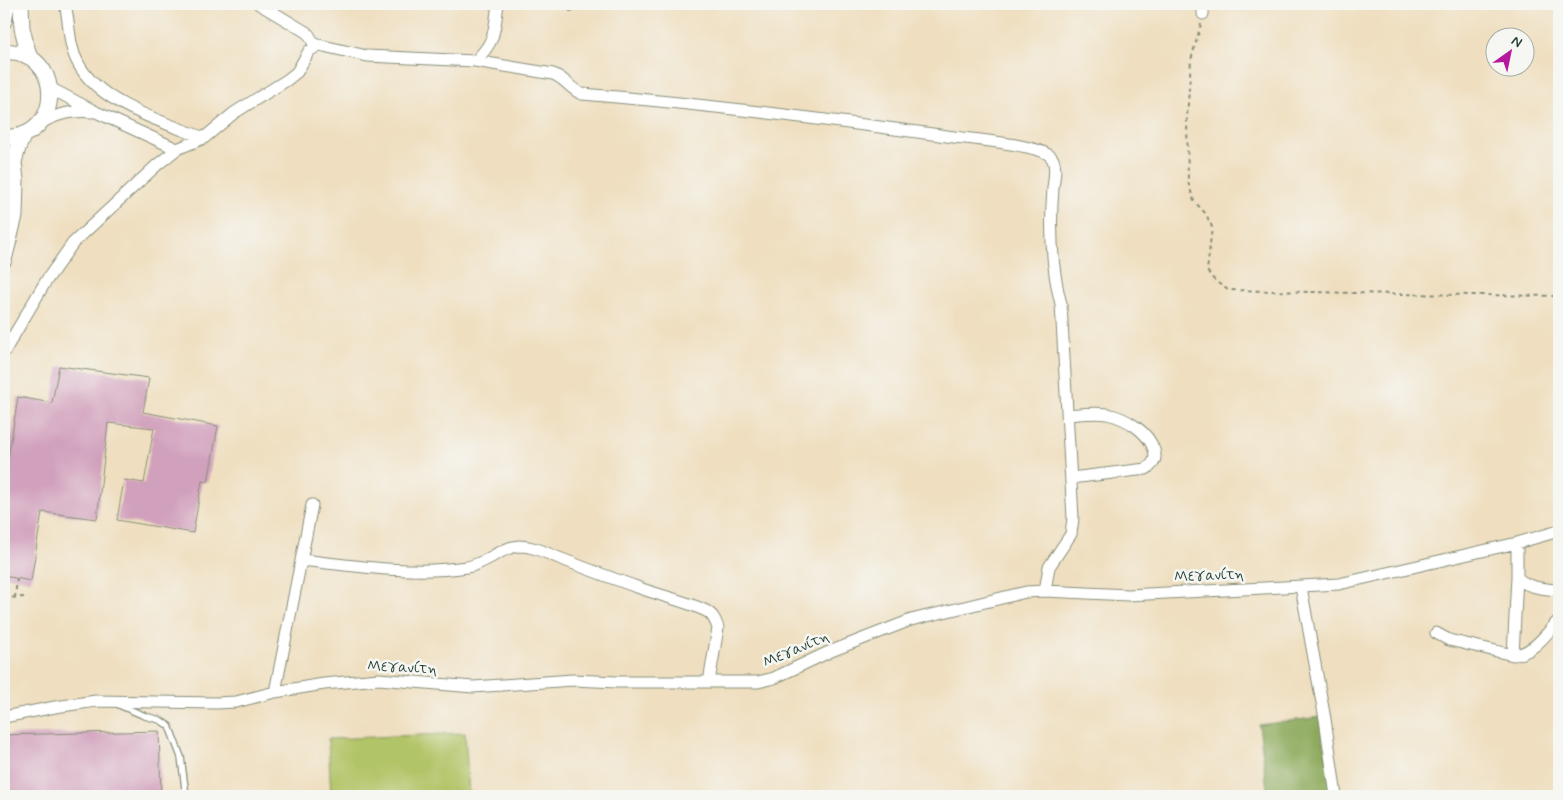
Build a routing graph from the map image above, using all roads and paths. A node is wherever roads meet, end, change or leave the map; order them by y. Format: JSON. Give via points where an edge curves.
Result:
{"nodes":[{"id":1,"x":7,"y":4,"type":"edge"},
{"id":2,"x":21,"y":4,"type":"edge"},
{"id":3,"x":66,"y":4,"type":"edge"},
{"id":4,"x":259,"y":4,"type":"edge"},
{"id":5,"x":498,"y":4,"type":"edge"},
{"id":6,"x":604,"y":4,"type":"edge"},
{"id":7,"x":1203,"y":9,"type":"edge"},
{"id":8,"x":569,"y":11,"type":"dead end"},
{"id":9,"x":4,"y":22,"type":"edge"},
{"id":10,"x":315,"y":46,"type":"junction"},
{"id":11,"x":4,"y":52,"type":"edge"},
{"id":12,"x":29,"y":56,"type":"junction"},
{"id":13,"x":476,"y":62,"type":"junction"},
{"id":14,"x":50,"y":88,"type":"junction"},
{"id":15,"x":96,"y":112,"type":"junction"},
{"id":16,"x":39,"y":124,"type":"junction"},
{"id":17,"x":24,"y":134,"type":"junction"},
{"id":18,"x":4,"y":137,"type":"edge"},
{"id":19,"x":204,"y":138,"type":"junction"},
{"id":20,"x":4,"y":146,"type":"edge"},
{"id":21,"x":177,"y":149,"type":"junction"},
{"id":22,"x":16,"y":180,"type":"junction"},
{"id":23,"x":4,"y":260,"type":"edge"},
{"id":24,"x":1559,"y":296,"type":"edge"},
{"id":25,"x":4,"y":352,"type":"edge"},
{"id":26,"x":1068,"y":415,"type":"junction"},
{"id":27,"x":1071,"y":478,"type":"junction"},
{"id":28,"x":312,"y":505,"type":"dead end"},
{"id":29,"x":1559,"y":531,"type":"edge"},
{"id":30,"x":1517,"y":543,"type":"junction"},
{"id":31,"x":302,"y":560,"type":"junction"},
{"id":32,"x":1517,"y":577,"type":"junction"},
{"id":33,"x":17,"y":578,"type":"dead end"},
{"id":34,"x":1301,"y":587,"type":"junction"},
{"id":35,"x":1559,"y":590,"type":"edge"},
{"id":36,"x":1045,"y":591,"type":"junction"},
{"id":37,"x":24,"y":597,"type":"dead end"},
{"id":38,"x":4,"y":598,"type":"edge"},
{"id":39,"x":15,"y":598,"type":"junction"},
{"id":40,"x":1559,"y":620,"type":"edge"},
{"id":41,"x":1436,"y":633,"type":"dead end"},
{"id":42,"x":1513,"y":655,"type":"junction"},
{"id":43,"x":709,"y":682,"type":"junction"},
{"id":44,"x":275,"y":692,"type":"junction"},
{"id":45,"x":109,"y":701,"type":"junction"},
{"id":46,"x":4,"y":717,"type":"edge"},
{"id":47,"x":186,"y":796,"type":"edge"},
{"id":48,"x":1336,"y":796,"type":"edge"}],
"edges":[{"from":1,"to":9,"type":"main road"},
{"from":2,"to":12,"type":"main road","via":[[22,28]]},
{"from":3,"to":19,"type":"street","via":[[71,45],[78,64],[92,82],[132,110]]},
{"from":4,"to":10,"type":"street","via":[[310,35]]},
{"from":5,"to":13,"type":"street","via":[[491,42]]},
{"from":6,"to":8,"type":"path"},
{"from":7,"to":24,"type":"path","via":[[1191,60],[1187,118],[1188,182],[1194,201],[1212,227],[1207,271],[1215,281],[1228,290]]},
{"from":10,"to":13,"type":"street","via":[[367,56]]},
{"from":10,"to":19,"type":"street","via":[[292,76],[234,113]]},
{"from":11,"to":12,"type":"main road"},
{"from":12,"to":14,"type":"main road","via":[[42,69]]},
{"from":13,"to":26,"type":"street","via":[[557,75],[582,94],[814,118],[1008,144],[1049,154],[1054,170],[1051,223],[1061,304]]},
{"from":14,"to":15,"type":"street"},
{"from":14,"to":16,"type":"main road","via":[[50,102]]},
{"from":15,"to":16,"type":"street","via":[[68,112]]},
{"from":15,"to":21,"type":"street"},
{"from":16,"to":17,"type":"main road"},
{"from":17,"to":18,"type":"main road"},
{"from":17,"to":22,"type":"main road","via":[[14,162]]},
{"from":19,"to":21,"type":"street"},
{"from":20,"to":22,"type":"main road"},
{"from":21,"to":25,"type":"street","via":[[73,244],[46,281]]},
{"from":22,"to":23,"type":"main road","via":[[14,216]]},
{"from":26,"to":27,"type":"street"},
{"from":26,"to":27,"type":"street","via":[[1098,413],[1120,419],[1147,435],[1155,454],[1151,466],[1146,469]]},
{"from":27,"to":36,"type":"street","via":[[1073,525],[1049,567]]},
{"from":28,"to":31,"type":"street"},
{"from":29,"to":30,"type":"street","name":"Μεγανίτη"},
{"from":30,"to":32,"type":"street"},
{"from":30,"to":34,"type":"street","name":"Μεγανίτη","via":[[1339,584]]},
{"from":31,"to":43,"type":"street","via":[[395,570],[434,569],[476,565],[519,546],[537,549],[710,613],[718,628]]},
{"from":31,"to":44,"type":"street"},
{"from":32,"to":35,"type":"street","via":[[1526,583]]},
{"from":32,"to":42,"type":"street"},
{"from":33,"to":39,"type":"path"},
{"from":34,"to":36,"type":"street","name":"Μεγανίτη","via":[[1128,595]]},
{"from":34,"to":48,"type":"street"},
{"from":36,"to":43,"type":"street","name":"Μεγανίτη","via":[[1013,594],[911,620],[766,680]]},
{"from":37,"to":39,"type":"path"},
{"from":38,"to":39,"type":"path"},
{"from":40,"to":42,"type":"street","via":[[1531,650]]},
{"from":41,"to":42,"type":"street","via":[[1449,640]]},
{"from":43,"to":44,"type":"street","name":"Μεγανίτη","via":[[573,680],[473,687],[378,679]]},
{"from":44,"to":45,"type":"street","name":"Μεγανίτη","via":[[223,703]]},
{"from":45,"to":46,"type":"street","name":"Μεγανίτη"},
{"from":45,"to":47,"type":"lane","via":[[169,726],[181,757]]}]}
